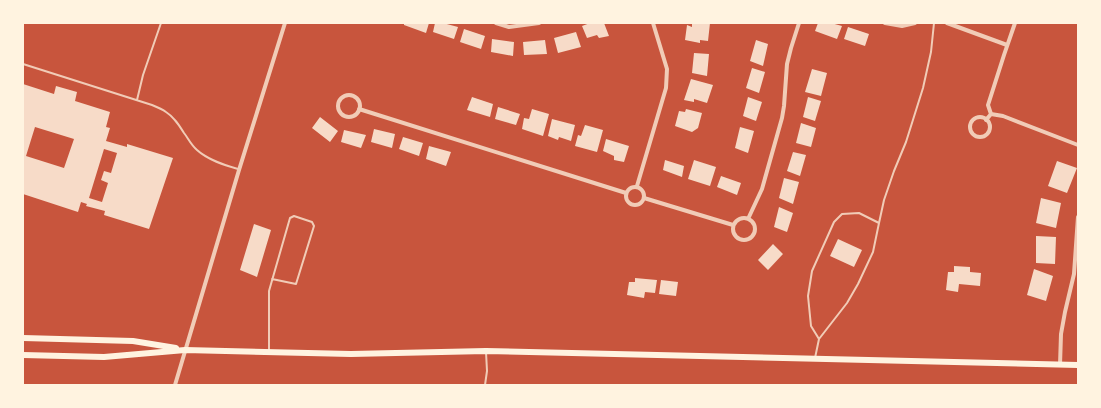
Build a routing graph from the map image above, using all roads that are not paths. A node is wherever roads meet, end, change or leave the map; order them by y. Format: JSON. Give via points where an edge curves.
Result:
{"nodes":[{"id":1,"x":161,"y":23,"type":"edge"},
{"id":2,"x":285,"y":23,"type":"edge"},
{"id":3,"x":499,"y":23,"type":"edge"},
{"id":4,"x":539,"y":23,"type":"edge"},
{"id":5,"x":653,"y":23,"type":"edge"},
{"id":6,"x":799,"y":23,"type":"edge"},
{"id":7,"x":885,"y":23,"type":"edge"},
{"id":8,"x":916,"y":23,"type":"edge"},
{"id":9,"x":934,"y":23,"type":"edge"},
{"id":10,"x":947,"y":23,"type":"edge"},
{"id":11,"x":1015,"y":23,"type":"edge"},
{"id":12,"x":1007,"y":45,"type":"junction"},
{"id":13,"x":23,"y":64,"type":"edge"},
{"id":14,"x":137,"y":100,"type":"junction"},
{"id":15,"x":359,"y":109,"type":"junction"},
{"id":16,"x":991,"y":114,"type":"junction"},
{"id":17,"x":986,"y":120,"type":"junction"},
{"id":18,"x":1078,"y":145,"type":"edge"},
{"id":19,"x":239,"y":170,"type":"junction"},
{"id":20,"x":637,"y":186,"type":"junction"},
{"id":21,"x":626,"y":192,"type":"junction"},
{"id":22,"x":644,"y":198,"type":"junction"},
{"id":23,"x":1078,"y":217,"type":"edge"},
{"id":24,"x":748,"y":218,"type":"junction"},
{"id":25,"x":879,"y":223,"type":"junction"},
{"id":26,"x":733,"y":225,"type":"junction"},
{"id":27,"x":272,"y":279,"type":"junction"},
{"id":28,"x":23,"y":338,"type":"edge"},
{"id":29,"x":819,"y":339,"type":"junction"},
{"id":30,"x":185,"y":350,"type":"junction"},
{"id":31,"x":486,"y":351,"type":"junction"},
{"id":32,"x":269,"y":352,"type":"junction"},
{"id":33,"x":23,"y":355,"type":"edge"},
{"id":34,"x":815,"y":359,"type":"junction"},
{"id":35,"x":1060,"y":365,"type":"junction"},
{"id":36,"x":1078,"y":365,"type":"edge"},
{"id":37,"x":175,"y":385,"type":"edge"},
{"id":38,"x":485,"y":385,"type":"edge"}],
"edges":[{"from":1,"to":14,"type":"lane"},
{"from":2,"to":19,"type":"street"},
{"from":3,"to":4,"type":"street","via":[[509,27]]},
{"from":5,"to":20,"type":"street","via":[[668,68],[666,88]]},
{"from":6,"to":24,"type":"street","via":[[787,64],[782,118],[762,189]]},
{"from":7,"to":8,"type":"street","via":[[902,26]]},
{"from":9,"to":25,"type":"lane","via":[[923,88],[884,200]]},
{"from":10,"to":12,"type":"street"},
{"from":11,"to":12,"type":"street"},
{"from":12,"to":16,"type":"street","via":[[988,105]]},
{"from":13,"to":14,"type":"lane"},
{"from":14,"to":19,"type":"lane","via":[[166,111],[202,154]]},
{"from":15,"to":15,"type":"street","via":[[354,115],[344,115],[339,109],[339,102],[343,96],[354,96],[359,102]]},
{"from":15,"to":21,"type":"street"},
{"from":16,"to":17,"type":"street"},
{"from":16,"to":18,"type":"street","via":[[1003,116]]},
{"from":17,"to":17,"type":"street","via":[[990,129],[980,137],[974,135],[971,129],[974,120]]},
{"from":19,"to":30,"type":"street"},
{"from":20,"to":21,"type":"street","via":[[629,188]]},
{"from":20,"to":22,"type":"street","via":[[644,192]]},
{"from":21,"to":22,"type":"street","via":[[626,199],[630,204],[637,205]]},
{"from":22,"to":26,"type":"street"},
{"from":23,"to":35,"type":"street","via":[[1074,274],[1061,334]]},
{"from":24,"to":26,"type":"street","via":[[739,218]]},
{"from":24,"to":26,"type":"street","via":[[755,230],[746,240],[734,235]]},
{"from":25,"to":29,"type":"lane","via":[[873,252],[858,284],[847,303]]},
{"from":25,"to":29,"type":"lane","via":[[859,213],[842,214],[834,222],[812,271],[808,296],[811,326]]},
{"from":27,"to":27,"type":"lane","via":[[290,218],[294,216],[312,222],[314,226],[296,284]]},
{"from":27,"to":32,"type":"lane","via":[[269,291]]},
{"from":28,"to":30,"type":"main road","via":[[133,341]]},
{"from":29,"to":34,"type":"lane"},
{"from":30,"to":32,"type":"main road"},
{"from":30,"to":33,"type":"main road","via":[[104,357]]},
{"from":30,"to":37,"type":"street"},
{"from":31,"to":32,"type":"main road","via":[[351,354]]},
{"from":31,"to":34,"type":"main road"},
{"from":31,"to":38,"type":"lane"},
{"from":34,"to":35,"type":"main road"},
{"from":35,"to":36,"type":"main road"}]}
